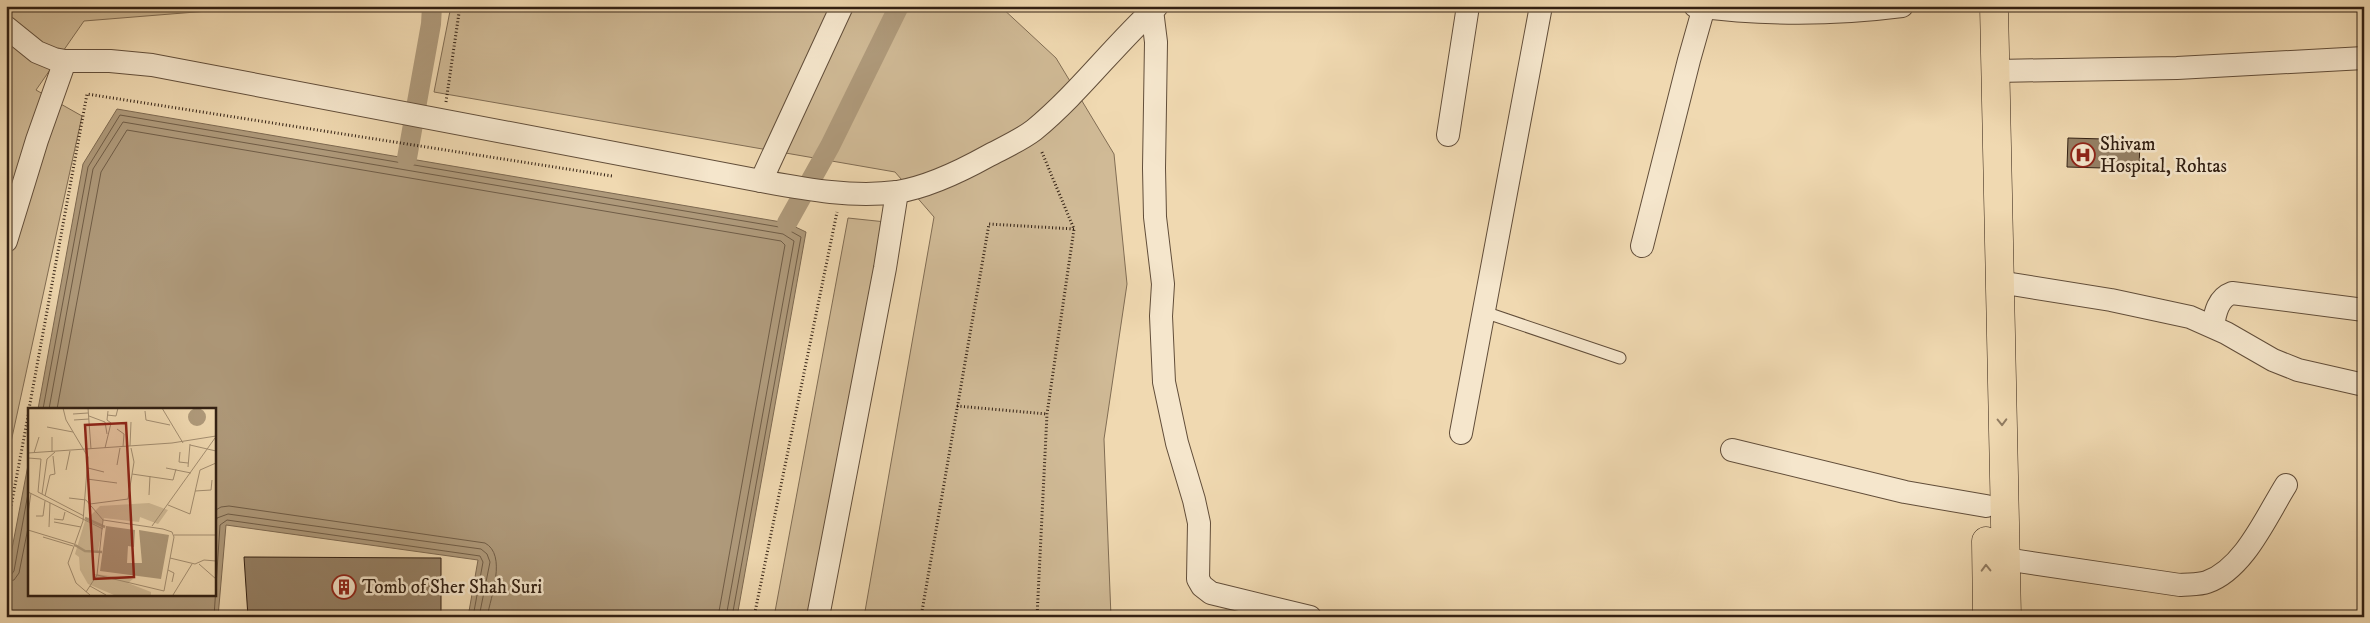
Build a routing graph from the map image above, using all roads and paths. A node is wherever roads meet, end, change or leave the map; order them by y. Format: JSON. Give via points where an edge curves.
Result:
{"nodes":[{"id":1,"x":460,"y":6,"type":"edge"},
{"id":2,"x":842,"y":6,"type":"edge"},
{"id":3,"x":1468,"y":6,"type":"edge"},
{"id":4,"x":1541,"y":6,"type":"edge"},
{"id":5,"x":1902,"y":6,"type":"edge"},
{"id":6,"x":1980,"y":6,"type":"edge"},
{"id":7,"x":1994,"y":6,"type":"edge"},
{"id":8,"x":1700,"y":7,"type":"edge"},
{"id":9,"x":1155,"y":8,"type":"edge"},
{"id":10,"x":6,"y":27,"type":"edge"},
{"id":11,"x":2364,"y":58,"type":"edge"},
{"id":12,"x":65,"y":61,"type":"junction"},
{"id":13,"x":1996,"y":71,"type":"junction"},
{"id":14,"x":433,"y":119,"type":"junction"},
{"id":15,"x":1033,"y":131,"type":"junction"},
{"id":16,"x":1448,"y":135,"type":"dead end"},
{"id":17,"x":615,"y":176,"type":"dead end"},
{"id":18,"x":770,"y":183,"type":"junction"},
{"id":19,"x":897,"y":192,"type":"junction"},
{"id":20,"x":828,"y":200,"type":"junction"},
{"id":21,"x":1074,"y":229,"type":"junction"},
{"id":22,"x":6,"y":241,"type":"edge"},
{"id":23,"x":1642,"y":246,"type":"dead end"},
{"id":24,"x":1999,"y":282,"type":"junction"},
{"id":25,"x":2364,"y":310,"type":"edge"},
{"id":26,"x":1484,"y":312,"type":"junction"},
{"id":27,"x":2213,"y":326,"type":"junction"},
{"id":28,"x":1620,"y":358,"type":"dead end"},
{"id":29,"x":2364,"y":385,"type":"edge"},
{"id":30,"x":957,"y":406,"type":"junction"},
{"id":31,"x":29,"y":408,"type":"edge"},
{"id":32,"x":1047,"y":414,"type":"junction"},
{"id":33,"x":28,"y":415,"type":"edge"},
{"id":34,"x":1461,"y":434,"type":"dead end"},
{"id":35,"x":1732,"y":450,"type":"dead end"},
{"id":36,"x":2286,"y":485,"type":"dead end"},
{"id":37,"x":1986,"y":506,"type":"junction"},
{"id":38,"x":6,"y":533,"type":"edge"},
{"id":39,"x":2005,"y":559,"type":"junction"},
{"id":40,"x":754,"y":617,"type":"edge"},
{"id":41,"x":818,"y":617,"type":"edge"},
{"id":42,"x":920,"y":617,"type":"edge"},
{"id":43,"x":1037,"y":617,"type":"edge"},
{"id":44,"x":1310,"y":617,"type":"edge"},
{"id":45,"x":1987,"y":617,"type":"edge"},
{"id":46,"x":2007,"y":617,"type":"edge"}],
"edges":[{"from":1,"to":14,"type":"path"},
{"from":2,"to":18,"type":"street"},
{"from":3,"to":16,"type":"street"},
{"from":4,"to":26,"type":"street"},
{"from":5,"to":8,"type":"street","via":[[1799,14]]},
{"from":6,"to":37,"type":"main road"},
{"from":7,"to":13,"type":"main road"},
{"from":8,"to":23,"type":"street"},
{"from":9,"to":15,"type":"street"},
{"from":9,"to":44,"type":"street","via":[[1155,208],[1163,284],[1164,382],[1198,523],[1198,579],[1212,593]]},
{"from":10,"to":12,"type":"street","via":[[37,52]]},
{"from":11,"to":13,"type":"street","via":[[2220,67]]},
{"from":12,"to":14,"type":"street","via":[[152,65]]},
{"from":12,"to":22,"type":"street","via":[[36,140]]},
{"from":13,"to":24,"type":"main road"},
{"from":14,"to":18,"type":"street"},
{"from":15,"to":19,"type":"street","via":[[970,166]]},
{"from":15,"to":21,"type":"path"},
{"from":17,"to":31,"type":"path","via":[[87,94]]},
{"from":18,"to":20,"type":"street"},
{"from":19,"to":20,"type":"street"},
{"from":19,"to":41,"type":"street"},
{"from":20,"to":40,"type":"path","via":[[838,209]]},
{"from":21,"to":30,"type":"path","via":[[989,224]]},
{"from":21,"to":32,"type":"path"},
{"from":24,"to":27,"type":"street","via":[[2155,308]]},
{"from":24,"to":39,"type":"main road","one_way":true},
{"from":25,"to":27,"type":"street","via":[[2232,293],[2225,295],[2220,303]]},
{"from":26,"to":28,"type":"lane"},
{"from":26,"to":34,"type":"street"},
{"from":27,"to":29,"type":"street","via":[[2281,364],[2318,376]]},
{"from":30,"to":32,"type":"path"},
{"from":30,"to":42,"type":"path"},
{"from":32,"to":43,"type":"path"},
{"from":33,"to":38,"type":"path"},
{"from":35,"to":37,"type":"street","via":[[1905,492]]},
{"from":36,"to":39,"type":"street","via":[[2242,557],[2226,572],[2206,582],[2180,585]]},
{"from":45,"to":37,"type":"main road","one_way":true},
{"from":39,"to":46,"type":"main road"}]}
